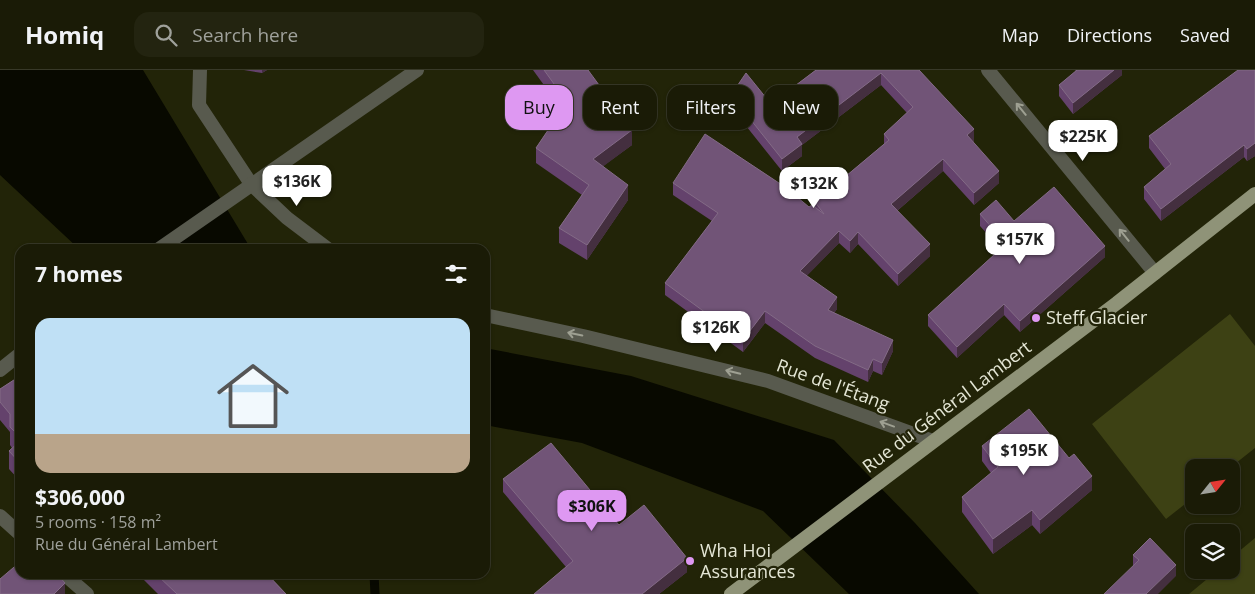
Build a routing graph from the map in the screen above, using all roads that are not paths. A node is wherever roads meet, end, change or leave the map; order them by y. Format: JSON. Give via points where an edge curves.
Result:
{"nodes":[{"id":1,"x":200,"y":70,"type":"edge"},
{"id":2,"x":417,"y":70,"type":"edge"},
{"id":3,"x":988,"y":70,"type":"edge"},
{"id":4,"x":251,"y":184,"type":"junction"},
{"id":5,"x":1255,"y":194,"type":"edge"},
{"id":6,"x":166,"y":244,"type":"edge"},
{"id":7,"x":321,"y":244,"type":"edge"},
{"id":8,"x":1155,"y":272,"type":"junction"},
{"id":9,"x":490,"y":316,"type":"edge"},
{"id":10,"x":15,"y":358,"type":"edge"},
{"id":11,"x":0,"y":370,"type":"edge"},
{"id":12,"x":933,"y":440,"type":"junction"},
{"id":13,"x":0,"y":516,"type":"edge"},
{"id":14,"x":15,"y":530,"type":"edge"},
{"id":15,"x":70,"y":579,"type":"edge"},
{"id":16,"x":87,"y":594,"type":"edge"},
{"id":17,"x":731,"y":594,"type":"edge"}],
"edges":[{"from":1,"to":4,"type":"street","via":[[199,105]]},
{"from":2,"to":4,"type":"street"},
{"from":8,"to":3,"type":"street","one_way":true},
{"from":4,"to":6,"type":"street"},
{"from":4,"to":7,"type":"street","via":[[287,218]]},
{"from":5,"to":8,"type":"main road","name":"Rue du Général Lambert"},
{"from":8,"to":12,"type":"main road","name":"Rue du Général Lambert"},
{"from":12,"to":9,"type":"street","name":"Rue de l'Étang","one_way":true,"via":[[768,381]]},
{"from":10,"to":11,"type":"street"},
{"from":12,"to":17,"type":"main road","name":"Rue du Général Lambert"},
{"from":13,"to":14,"type":"street"},
{"from":15,"to":16,"type":"street"}]}
